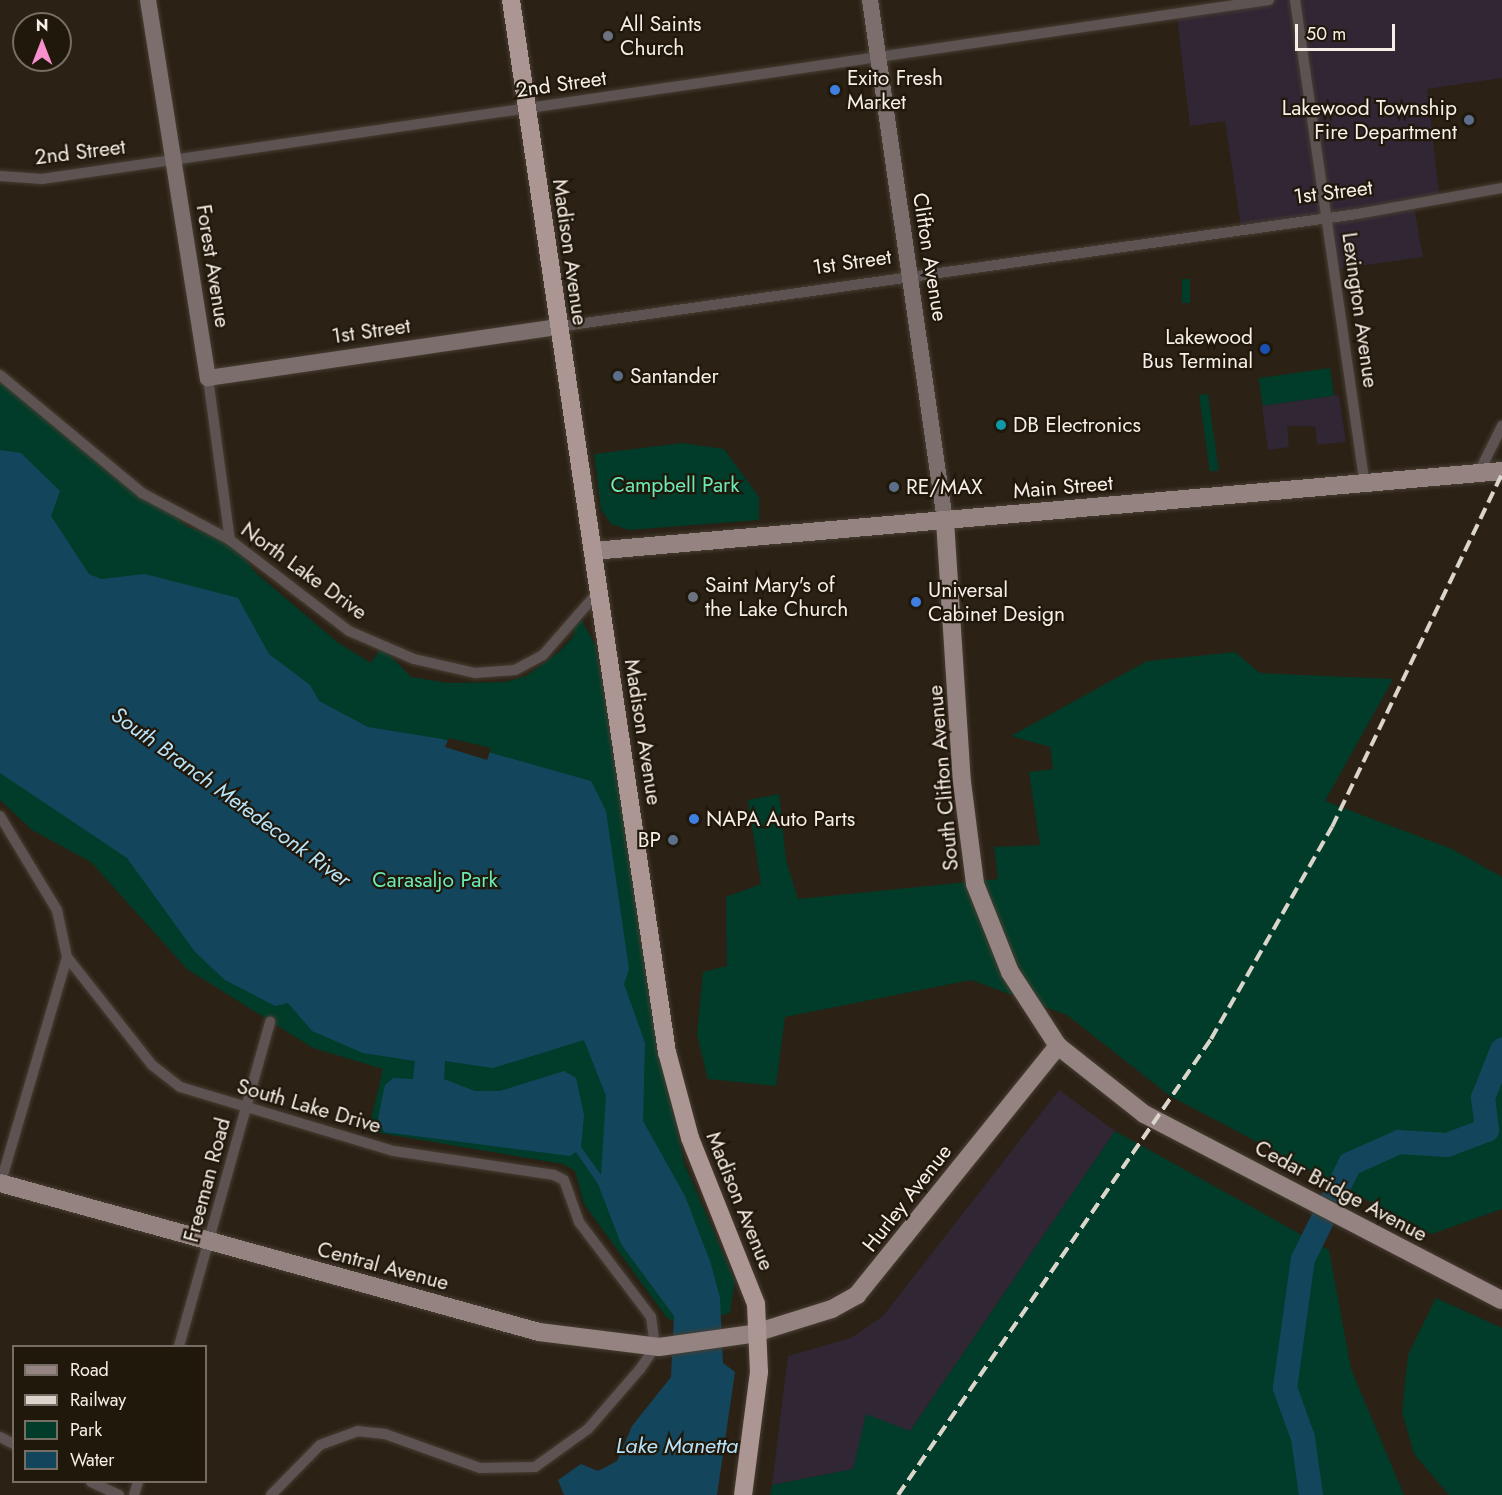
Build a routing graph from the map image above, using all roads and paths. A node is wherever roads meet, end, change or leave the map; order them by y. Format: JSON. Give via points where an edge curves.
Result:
{"nodes":[{"id":1,"x":148,"y":0,"type":"edge"},
{"id":2,"x":511,"y":0,"type":"edge"},
{"id":3,"x":870,"y":0,"type":"edge"},
{"id":4,"x":1269,"y":0,"type":"edge"},
{"id":5,"x":1295,"y":0,"type":"edge"},
{"id":6,"x":879,"y":58,"type":"junction"},
{"id":7,"x":527,"y":108,"type":"junction"},
{"id":8,"x":173,"y":159,"type":"junction"},
{"id":9,"x":0,"y":176,"type":"edge"},
{"id":10,"x":1502,"y":188,"type":"edge"},
{"id":11,"x":1326,"y":215,"type":"junction"},
{"id":12,"x":911,"y":276,"type":"junction"},
{"id":13,"x":557,"y":327,"type":"junction"},
{"id":14,"x":0,"y":375,"type":"edge"},
{"id":15,"x":208,"y":378,"type":"junction"},
{"id":16,"x":1502,"y":426,"type":"edge"},
{"id":17,"x":1502,"y":471,"type":"edge"},
{"id":18,"x":1479,"y":474,"type":"junction"},
{"id":19,"x":1365,"y":483,"type":"junction"},
{"id":20,"x":945,"y":520,"type":"junction"},
{"id":21,"x":230,"y":540,"type":"junction"},
{"id":22,"x":592,"y":551,"type":"junction"},
{"id":23,"x":599,"y":591,"type":"junction"},
{"id":24,"x":0,"y":816,"type":"edge"},
{"id":25,"x":67,"y":957,"type":"junction"},
{"id":26,"x":270,"y":1023,"type":"dead end"},
{"id":27,"x":1058,"y":1046,"type":"junction"},
{"id":28,"x":246,"y":1109,"type":"junction"},
{"id":29,"x":1159,"y":1122,"type":"joint"},
{"id":30,"x":0,"y":1184,"type":"edge"},
{"id":31,"x":210,"y":1242,"type":"junction"},
{"id":32,"x":1502,"y":1300,"type":"edge"},
{"id":33,"x":756,"y":1333,"type":"junction"},
{"id":34,"x":180,"y":1345,"type":"edge"},
{"id":35,"x":657,"y":1347,"type":"junction"},
{"id":36,"x":93,"y":1483,"type":"edge"},
{"id":37,"x":119,"y":1495,"type":"edge"},
{"id":38,"x":271,"y":1495,"type":"edge"},
{"id":39,"x":743,"y":1495,"type":"edge"}],
"edges":[{"from":1,"to":8,"type":"street","name":"Forest Avenue"},
{"from":2,"to":7,"type":"highway","name":"Madison Avenue"},
{"from":3,"to":6,"type":"street","name":"Clifton Avenue"},
{"from":4,"to":6,"type":"street","name":"2nd Street"},
{"from":5,"to":11,"type":"street","name":"Lexington Avenue"},
{"from":6,"to":7,"type":"street","name":"2nd Street"},
{"from":6,"to":12,"type":"street","name":"Clifton Avenue"},
{"from":7,"to":8,"type":"street","name":"2nd Street"},
{"from":7,"to":13,"type":"highway","name":"Madison Avenue"},
{"from":8,"to":9,"type":"street","name":"2nd Street","via":[[42,179]]},
{"from":8,"to":15,"type":"street","name":"Forest Avenue"},
{"from":10,"to":11,"type":"street","name":"1st Street"},
{"from":11,"to":12,"type":"street","name":"1st Street"},
{"from":11,"to":19,"type":"street","name":"Lexington Avenue"},
{"from":12,"to":13,"type":"street","name":"1st Street"},
{"from":12,"to":20,"type":"street","name":"Clifton Avenue"},
{"from":13,"to":15,"type":"street","name":"1st Street"},
{"from":13,"to":22,"type":"highway","name":"Madison Avenue"},
{"from":14,"to":21,"type":"street","name":"North Lake Drive","via":[[142,494]]},
{"from":15,"to":21,"type":"street","name":"Forest Avenue"},
{"from":16,"to":18,"type":"street"},
{"from":17,"to":18,"type":"main road","name":"Main Street"},
{"from":18,"to":19,"type":"main road","name":"Main Street"},
{"from":19,"to":20,"type":"main road","name":"Main Street"},
{"from":20,"to":22,"type":"main road","name":"Main Street"},
{"from":20,"to":27,"type":"main road","name":"South Clifton Avenue","via":[[962,782],[975,884],[1010,972]]},
{"from":21,"to":23,"type":"street","name":"North Lake Drive","via":[[349,631],[414,659],[475,673],[498,674],[528,664]]},
{"from":22,"to":23,"type":"highway","name":"Madison Avenue"},
{"from":23,"to":33,"type":"highway","name":"Madison Avenue","via":[[667,1052],[703,1174],[739,1252]]},
{"from":24,"to":25,"type":"street","name":"South Lake Drive","via":[[57,910]]},
{"from":25,"to":28,"type":"street","name":"South Lake Drive","via":[[152,1065],[180,1087]]},
{"from":25,"to":30,"type":"street"},
{"from":26,"to":28,"type":"street","name":"Freeman Road"},
{"from":27,"to":29,"type":"main road","name":"South Clifton Avenue","via":[[1126,1103]]},
{"from":27,"to":33,"type":"main road","name":"Hurley Avenue","via":[[857,1295],[832,1309]]},
{"from":28,"to":31,"type":"street","name":"Freeman Road"},
{"from":28,"to":35,"type":"street","name":"South Lake Drive","via":[[394,1152],[564,1180],[579,1222],[651,1317]]},
{"from":29,"to":32,"type":"main road","name":"Cedar Bridge Avenue"},
{"from":30,"to":31,"type":"main road","name":"Central Avenue"},
{"from":31,"to":34,"type":"street","name":"Freeman Road"},
{"from":31,"to":35,"type":"main road","name":"Central Avenue","via":[[539,1332]]},
{"from":33,"to":35,"type":"main road","name":"Central Avenue"},
{"from":33,"to":39,"type":"highway","name":"Madison Avenue"},
{"from":35,"to":38,"type":"street","via":[[588,1429],[535,1467],[480,1468],[385,1434],[358,1431],[320,1445]]},
{"from":36,"to":37,"type":"street"}]}
